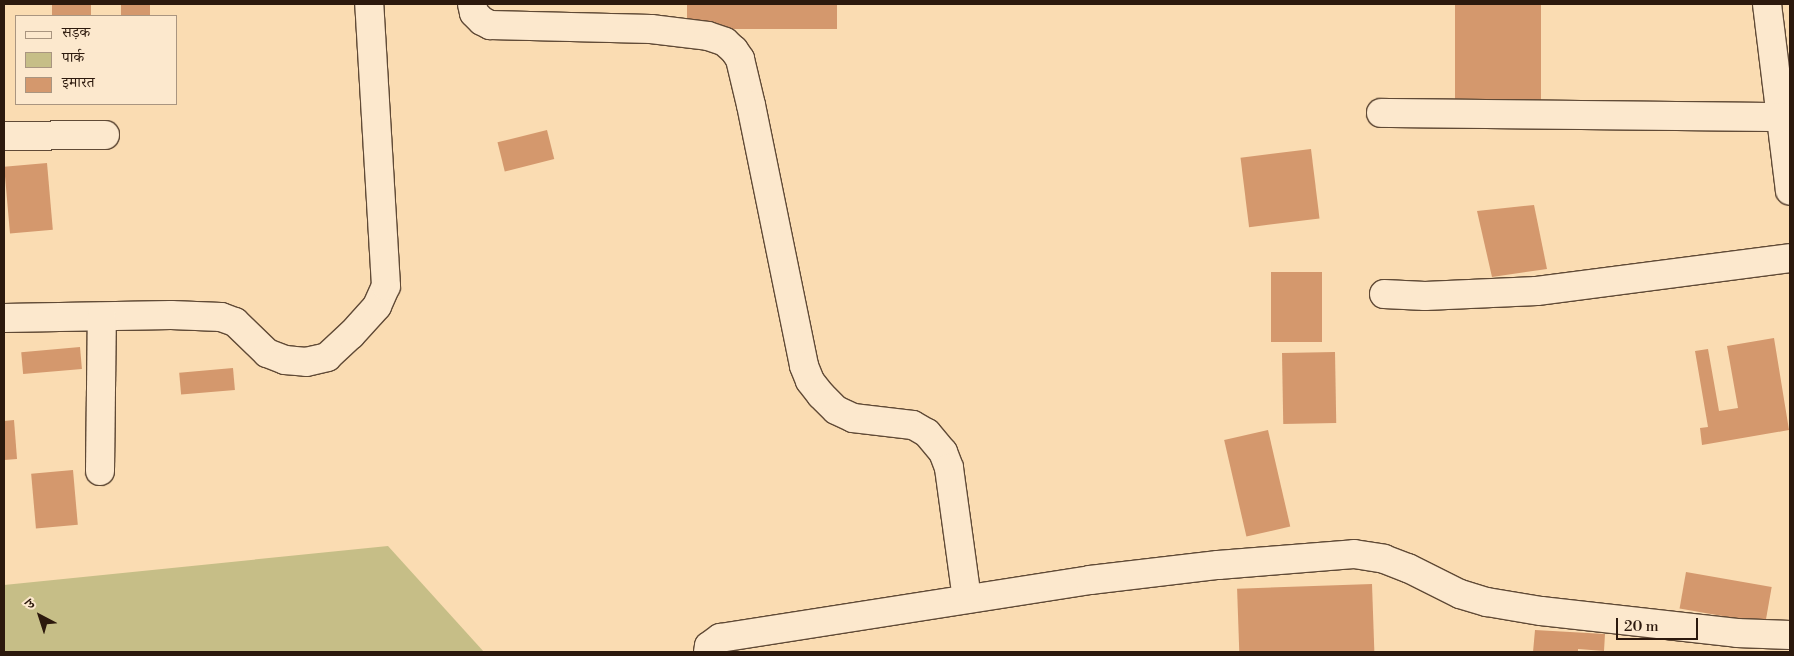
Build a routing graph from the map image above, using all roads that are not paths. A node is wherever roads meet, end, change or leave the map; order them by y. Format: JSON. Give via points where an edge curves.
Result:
{"nodes":[{"id":1,"x":369,"y":4,"type":"edge"},
{"id":2,"x":472,"y":4,"type":"edge"},
{"id":3,"x":1767,"y":4,"type":"edge"},
{"id":4,"x":1381,"y":113,"type":"dead end"},
{"id":5,"x":1781,"y":117,"type":"junction"},
{"id":6,"x":105,"y":135,"type":"dead end"},
{"id":7,"x":4,"y":136,"type":"edge"},
{"id":8,"x":1790,"y":191,"type":"edge"},
{"id":9,"x":1790,"y":258,"type":"edge"},
{"id":10,"x":1384,"y":294,"type":"dead end"},
{"id":11,"x":102,"y":317,"type":"junction"},
{"id":12,"x":4,"y":318,"type":"edge"},
{"id":13,"x":100,"y":471,"type":"dead end"},
{"id":14,"x":967,"y":599,"type":"junction"},
{"id":15,"x":1790,"y":635,"type":"edge"},
{"id":16,"x":708,"y":652,"type":"edge"}],
"edges":[{"from":1,"to":11,"type":"street","via":[[386,286],[377,306],[326,357],[306,362],[267,354],[227,318],[171,315]]},
{"from":2,"to":14,"type":"street","via":[[474,13],[490,25],[651,29],[708,36],[725,42],[734,50],[740,59],[751,105],[804,366],[816,388],[836,410],[853,418],[914,425],[927,433],[943,452],[949,468]]},
{"from":3,"to":5,"type":"street"},
{"from":4,"to":5,"type":"street"},
{"from":5,"to":8,"type":"street"},
{"from":6,"to":7,"type":"street"},
{"from":9,"to":10,"type":"street","via":[[1537,291],[1425,296]]},
{"from":11,"to":12,"type":"street"},
{"from":11,"to":13,"type":"street"},
{"from":14,"to":15,"type":"street","via":[[1218,565],[1354,554],[1384,559],[1460,594],[1487,602],[1737,633]]},
{"from":14,"to":16,"type":"street","via":[[720,638],[709,646]]}]}
